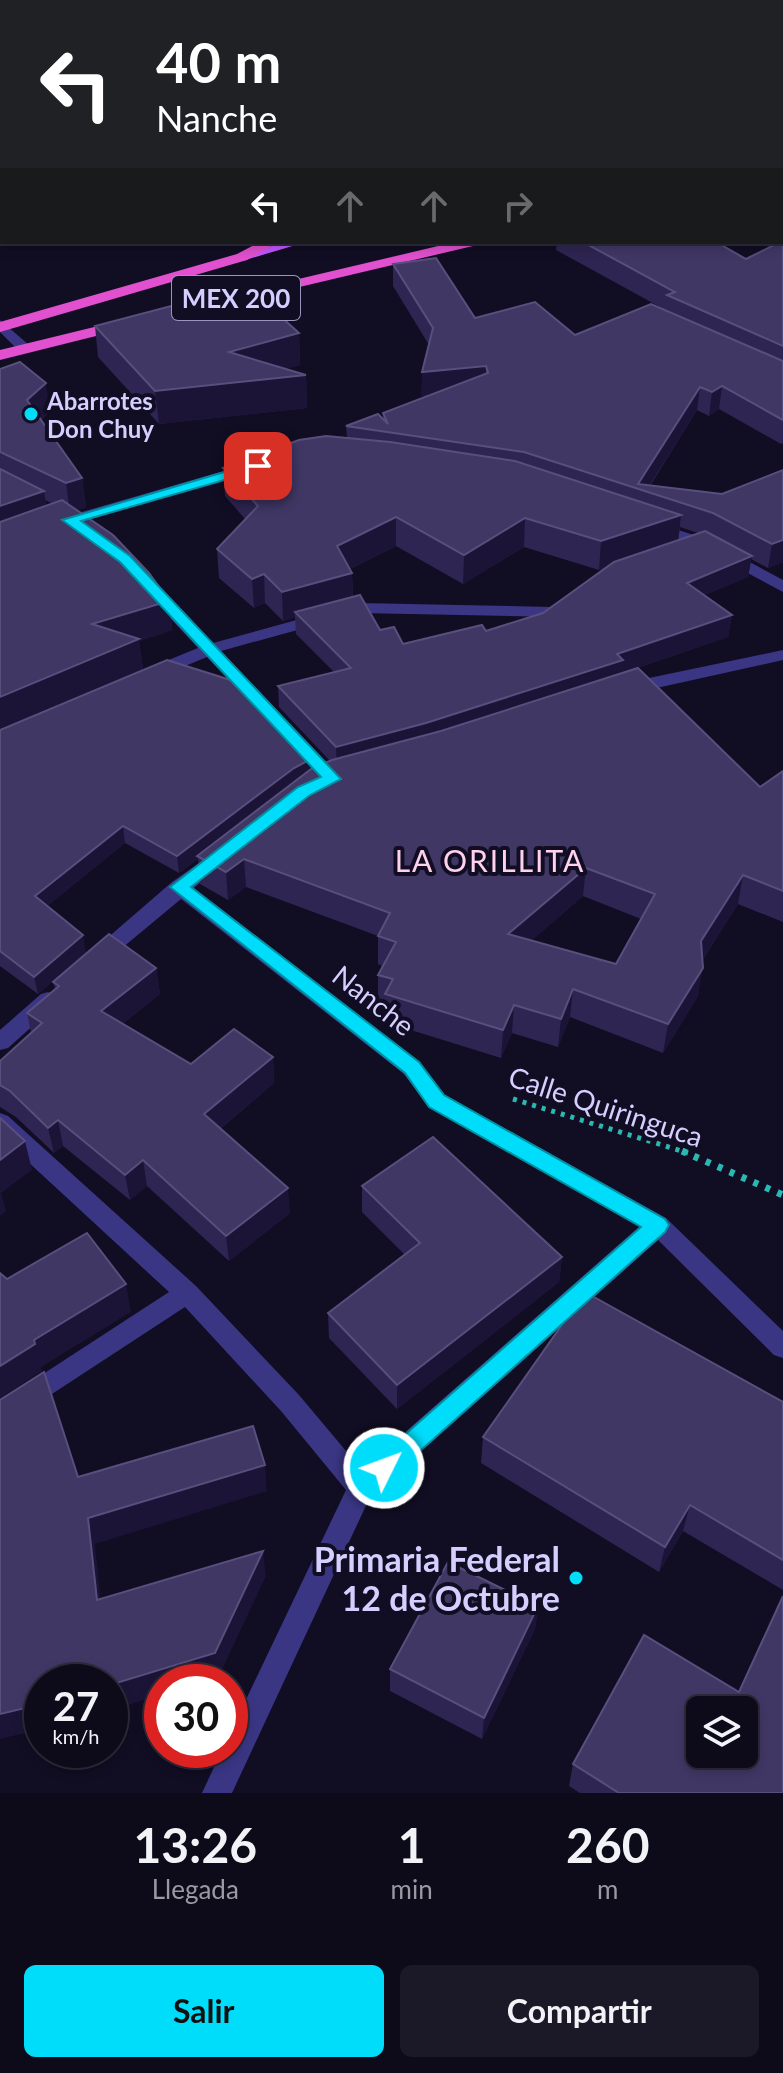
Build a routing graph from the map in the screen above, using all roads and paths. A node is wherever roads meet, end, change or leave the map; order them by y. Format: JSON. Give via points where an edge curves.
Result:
{"nodes":[{"id":1,"x":267,"y":244,"type":"edge"},
{"id":2,"x":292,"y":244,"type":"edge"},
{"id":3,"x":465,"y":244,"type":"edge"},
{"id":4,"x":242,"y":257,"type":"junction"},
{"id":5,"x":210,"y":304,"type":"edge"},
{"id":6,"x":132,"y":323,"type":"edge"},
{"id":7,"x":1,"y":326,"type":"edge"},
{"id":8,"x":24,"y":348,"type":"junction"},
{"id":9,"x":0,"y":355,"type":"edge"},
{"id":10,"x":258,"y":466,"type":"edge"},
{"id":11,"x":62,"y":517,"type":"junction"},
{"id":12,"x":631,"y":519,"type":"edge"},
{"id":13,"x":41,"y":530,"type":"edge"},
{"id":14,"x":92,"y":536,"type":"edge"},
{"id":15,"x":703,"y":543,"type":"junction"},
{"id":16,"x":675,"y":552,"type":"edge"},
{"id":17,"x":136,"y":570,"type":"edge"},
{"id":18,"x":783,"y":587,"type":"edge"},
{"id":19,"x":581,"y":595,"type":"edge"},
{"id":20,"x":210,"y":649,"type":"junction"},
{"id":21,"x":783,"y":655,"type":"edge"},
{"id":22,"x":137,"y":680,"type":"edge"},
{"id":23,"x":606,"y":695,"type":"edge"},
{"id":24,"x":331,"y":780,"type":"edge"},
{"id":25,"x":231,"y":846,"type":"edge"},
{"id":26,"x":179,"y":887,"type":"junction"},
{"id":27,"x":84,"y":970,"type":"edge"},
{"id":28,"x":60,"y":991,"type":"edge"},
{"id":29,"x":0,"y":1042,"type":"edge"},
{"id":30,"x":501,"y":1095,"type":"dead end"},
{"id":31,"x":0,"y":1122,"type":"edge"},
{"id":32,"x":783,"y":1195,"type":"edge"},
{"id":33,"x":658,"y":1225,"type":"junction"},
{"id":34,"x":187,"y":1293,"type":"junction"},
{"id":35,"x":783,"y":1347,"type":"edge"},
{"id":36,"x":0,"y":1416,"type":"edge"},
{"id":37,"x":361,"y":1488,"type":"junction"},
{"id":38,"x":217,"y":1793,"type":"edge"}],
"edges":[{"from":1,"to":4,"type":"highway","number":"MEX 200"},
{"from":2,"to":4,"type":"main road"},
{"from":3,"to":5,"type":"highway","number":"MEX 200"},
{"from":4,"to":7,"type":"highway","number":"MEX 200"},
{"from":6,"to":8,"type":"highway","number":"MEX 200"},
{"from":7,"to":8,"type":"street"},
{"from":8,"to":9,"type":"highway","number":"MEX 200"},
{"from":10,"to":11,"type":"street"},
{"from":11,"to":13,"type":"street"},
{"from":11,"to":14,"type":"street"},
{"from":12,"to":15,"type":"street"},
{"from":15,"to":16,"type":"street"},
{"from":15,"to":18,"type":"street"},
{"from":17,"to":20,"type":"street"},
{"from":19,"to":20,"type":"street","via":[[557,612],[358,608]]},
{"from":20,"to":22,"type":"street"},
{"from":20,"to":24,"type":"street"},
{"from":21,"to":23,"type":"street"},
{"from":25,"to":26,"type":"street"},
{"from":26,"to":27,"type":"street"},
{"from":26,"to":33,"type":"street","name":"Nanche","via":[[412,1068],[437,1101]]},
{"from":28,"to":29,"type":"street"},
{"from":30,"to":32,"type":"path","name":"Calle Quiringuca","via":[[693,1155]]},
{"from":31,"to":34,"type":"street"},
{"from":33,"to":35,"type":"street","name":"Nanche"},
{"from":33,"to":37,"type":"street"},
{"from":34,"to":36,"type":"street"},
{"from":34,"to":37,"type":"street"},
{"from":37,"to":38,"type":"street"}]}
